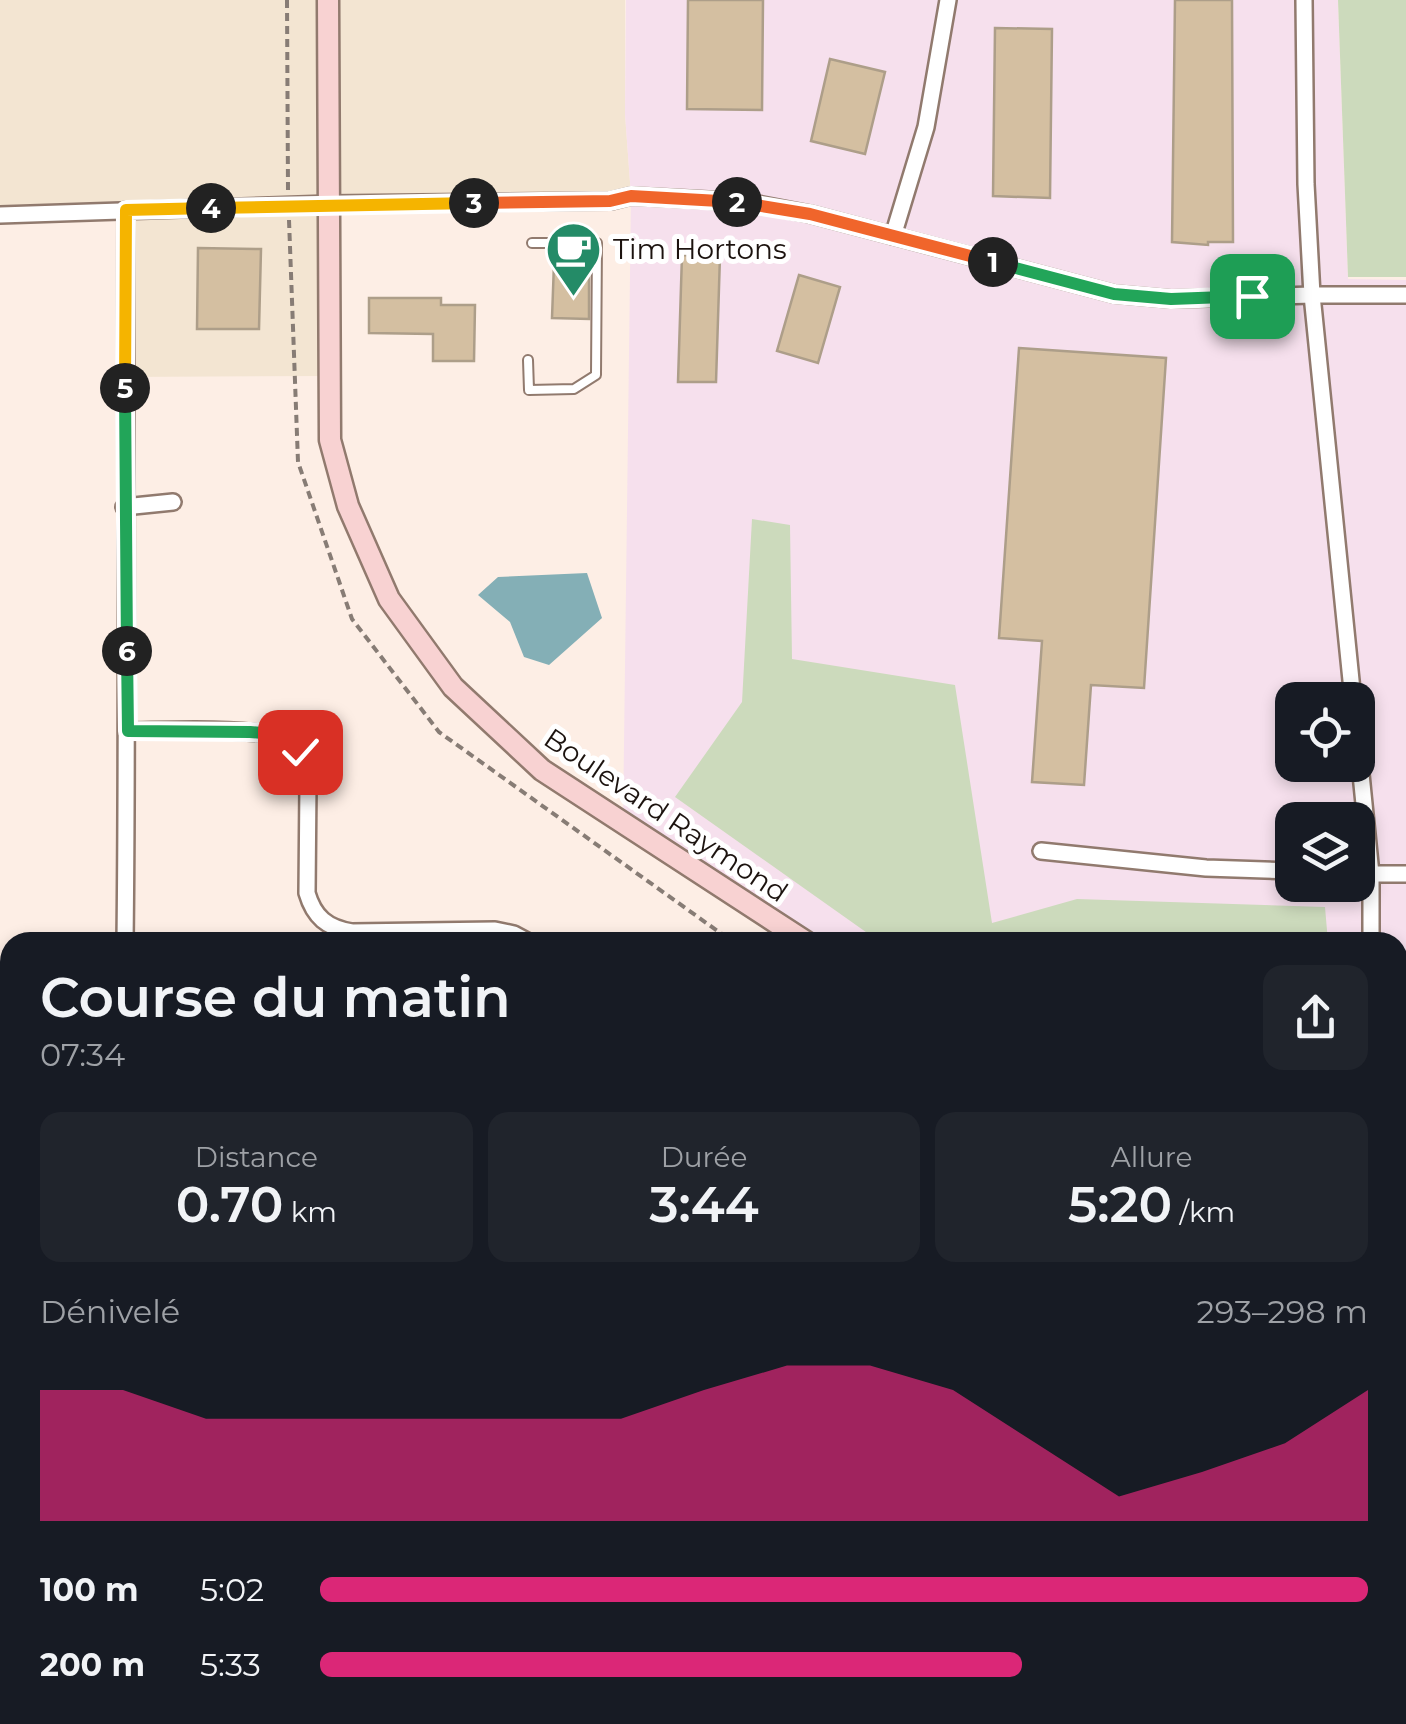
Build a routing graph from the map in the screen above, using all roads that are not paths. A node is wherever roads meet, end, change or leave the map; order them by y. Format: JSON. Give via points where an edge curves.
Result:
{"nodes":[{"id":1,"x":328,"y":0,"type":"edge"},
{"id":2,"x":948,"y":0,"type":"edge"},
{"id":3,"x":1304,"y":0,"type":"edge"},
{"id":4,"x":328,"y":204,"type":"junction"},
{"id":5,"x":126,"y":210,"type":"junction"},
{"id":6,"x":0,"y":215,"type":"edge"},
{"id":7,"x":894,"y":236,"type":"junction"},
{"id":8,"x":532,"y":244,"type":"dead end"},
{"id":9,"x":1312,"y":295,"type":"junction"},
{"id":10,"x":1406,"y":296,"type":"edge"},
{"id":11,"x":528,"y":360,"type":"dead end"},
{"id":12,"x":173,"y":502,"type":"dead end"},
{"id":13,"x":124,"y":507,"type":"junction"},
{"id":14,"x":1351,"y":682,"type":"edge"},
{"id":15,"x":128,"y":731,"type":"junction"},
{"id":16,"x":1042,"y":851,"type":"dead end"},
{"id":17,"x":1275,"y":871,"type":"edge"},
{"id":18,"x":1375,"y":874,"type":"edge"},
{"id":19,"x":1406,"y":874,"type":"edge"},
{"id":20,"x":1367,"y":902,"type":"edge"},
{"id":21,"x":125,"y":932,"type":"edge"},
{"id":22,"x":352,"y":932,"type":"edge"},
{"id":23,"x":352,"y":932,"type":"edge"},
{"id":24,"x":504,"y":932,"type":"edge"},
{"id":25,"x":791,"y":932,"type":"edge"},
{"id":26,"x":1370,"y":932,"type":"edge"}],
"edges":[{"from":1,"to":4,"type":"street","name":"Boulevard Raymond"},
{"from":2,"to":7,"type":"street","via":[[926,127]]},
{"from":3,"to":9,"type":"street"},
{"from":4,"to":5,"type":"street"},
{"from":4,"to":7,"type":"street","via":[[631,196],[746,202]]},
{"from":4,"to":25,"type":"street","name":"Boulevard Raymond","via":[[330,440],[348,506],[389,599],[453,687],[542,770]]},
{"from":5,"to":6,"type":"street"},
{"from":5,"to":13,"type":"street"},
{"from":7,"to":9,"type":"street","via":[[1114,294]]},
{"from":8,"to":11,"type":"lane","via":[[597,243],[596,374],[574,389],[529,390]]},
{"from":9,"to":10,"type":"street"},
{"from":9,"to":14,"type":"street"},
{"from":12,"to":13,"type":"street"},
{"from":13,"to":15,"type":"street"},
{"from":15,"to":21,"type":"street"},
{"from":15,"to":23,"type":"street","via":[[273,734],[300,752],[307,768],[312,908],[323,922]]},
{"from":16,"to":17,"type":"street"},
{"from":18,"to":19,"type":"street"},
{"from":20,"to":26,"type":"street"},
{"from":22,"to":24,"type":"street"}]}
